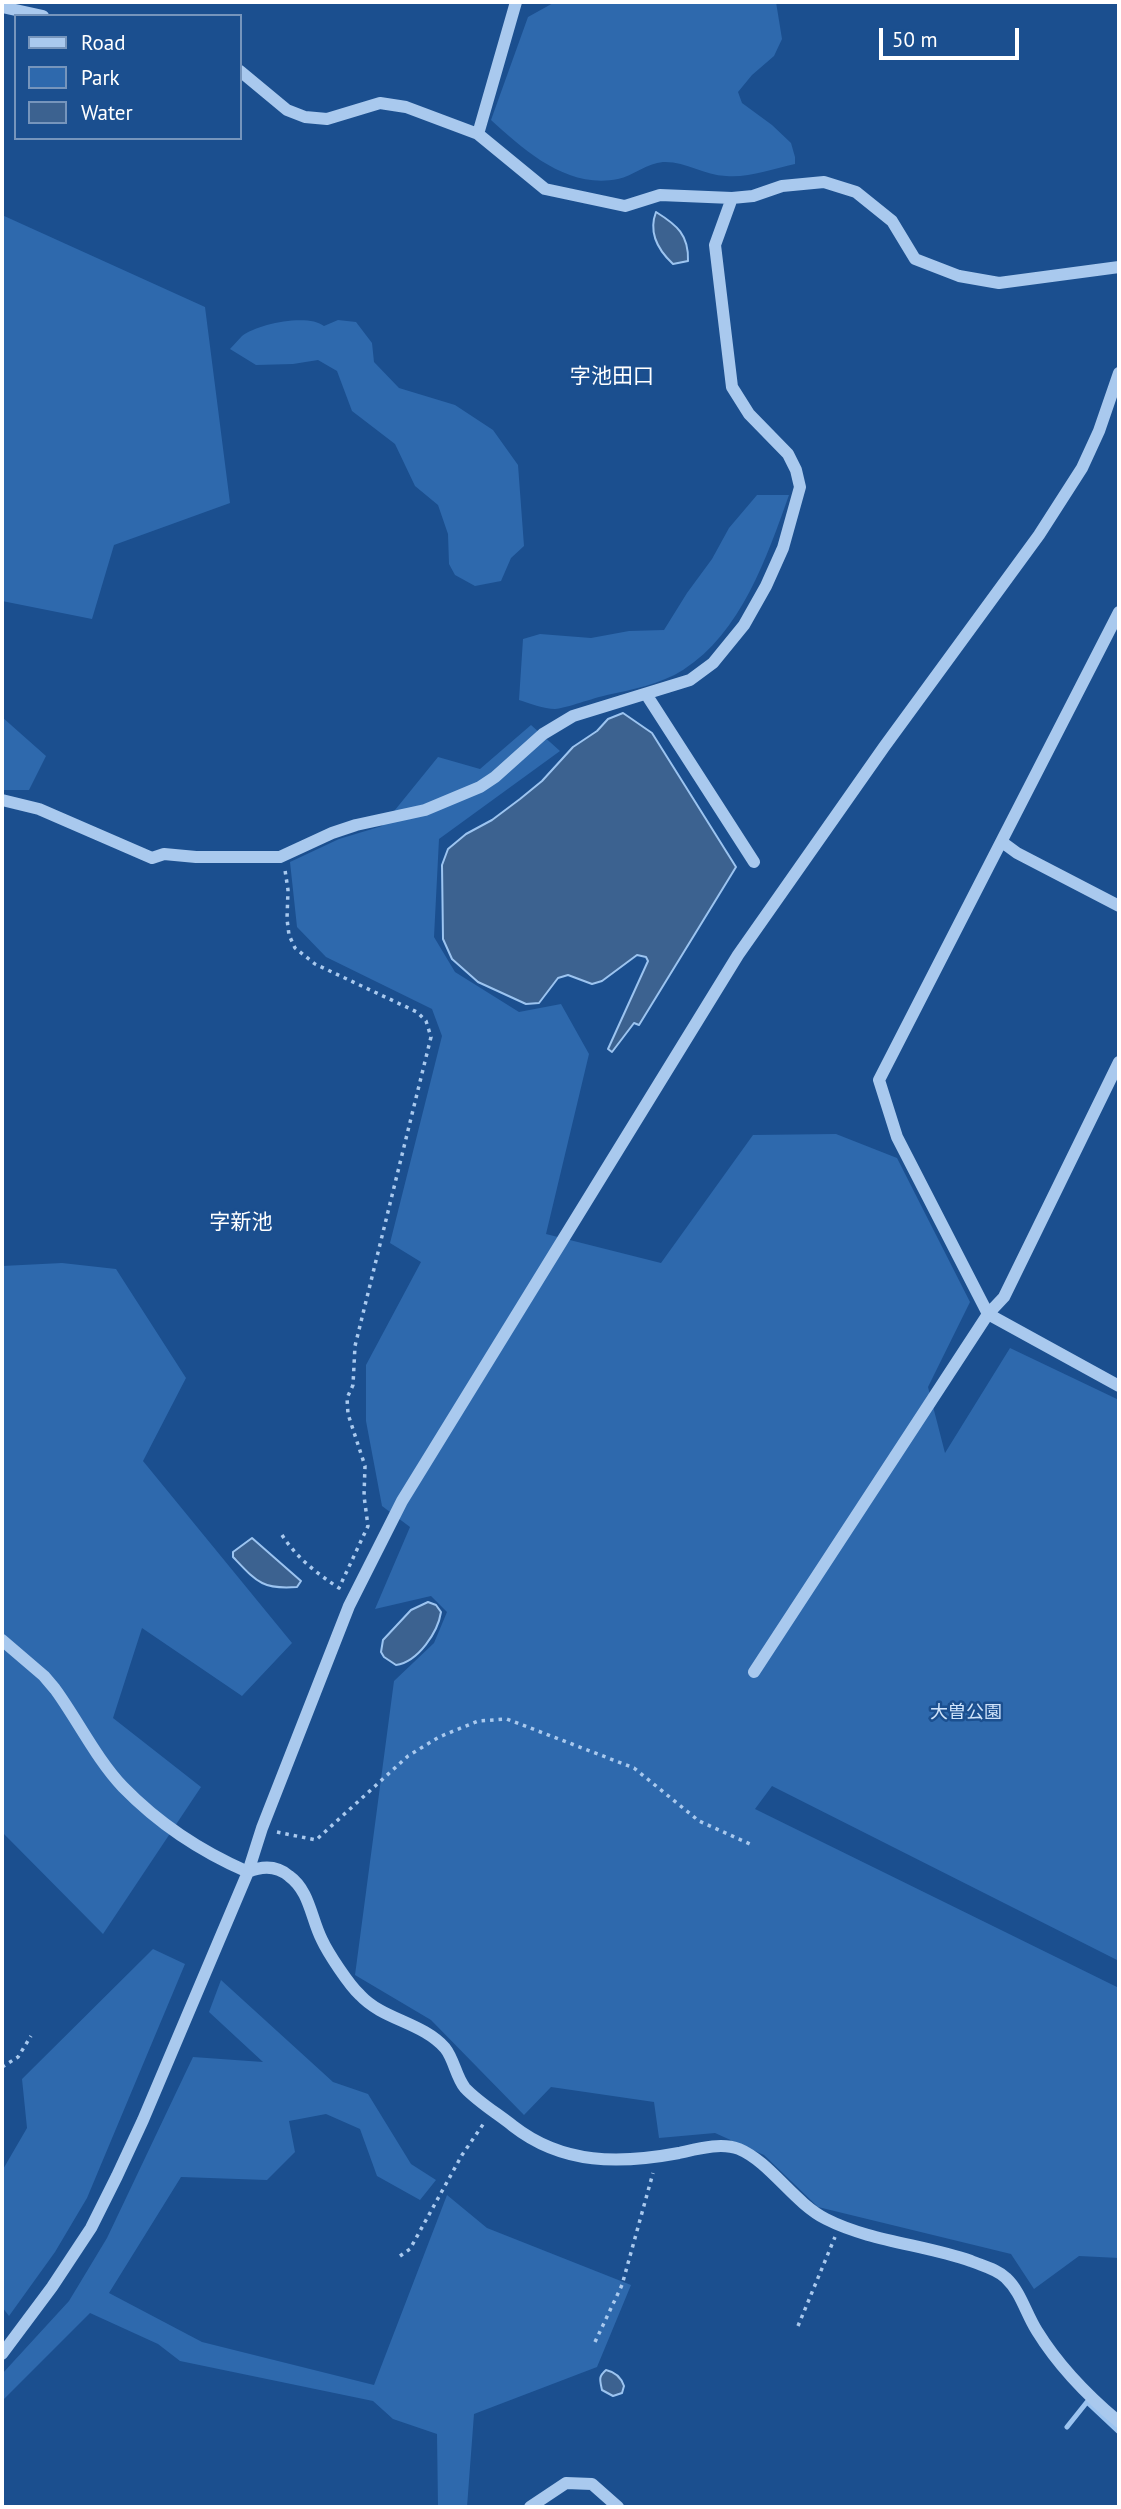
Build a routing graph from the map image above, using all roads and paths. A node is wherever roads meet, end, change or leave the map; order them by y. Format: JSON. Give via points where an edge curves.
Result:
{"nodes":[{"id":1,"x":516,"y":2,"type":"edge"},
{"id":2,"x":2,"y":8,"type":"edge"},
{"id":3,"x":33,"y":14,"type":"edge"},
{"id":4,"x":242,"y":73,"type":"edge"},
{"id":5,"x":478,"y":134,"type":"junction"},
{"id":6,"x":732,"y":198,"type":"junction"},
{"id":7,"x":1119,"y":267,"type":"edge"},
{"id":8,"x":1119,"y":373,"type":"edge"},
{"id":9,"x":1119,"y":612,"type":"edge"},
{"id":10,"x":646,"y":694,"type":"junction"},
{"id":11,"x":2,"y":800,"type":"edge"},
{"id":12,"x":1002,"y":842,"type":"junction"},
{"id":13,"x":280,"y":858,"type":"junction"},
{"id":14,"x":754,"y":862,"type":"dead end"},
{"id":15,"x":1119,"y":906,"type":"edge"},
{"id":16,"x":1119,"y":1062,"type":"edge"},
{"id":17,"x":988,"y":1314,"type":"junction"},
{"id":18,"x":1119,"y":1386,"type":"edge"},
{"id":19,"x":282,"y":1535,"type":"dead end"},
{"id":20,"x":2,"y":1640,"type":"edge"},
{"id":21,"x":754,"y":1672,"type":"dead end"},
{"id":22,"x":262,"y":1828,"type":"junction"},
{"id":23,"x":750,"y":1844,"type":"dead end"},
{"id":24,"x":248,"y":1872,"type":"junction"},
{"id":25,"x":32,"y":2036,"type":"dead end"},
{"id":26,"x":2,"y":2067,"type":"edge"},
{"id":27,"x":493,"y":2109,"type":"junction"},
{"id":28,"x":658,"y":2157,"type":"junction"},
{"id":29,"x":840,"y":2224,"type":"junction"},
{"id":30,"x":400,"y":2256,"type":"dead end"},
{"id":31,"x":798,"y":2326,"type":"dead end"},
{"id":32,"x":594,"y":2342,"type":"dead end"},
{"id":33,"x":2,"y":2354,"type":"edge"},
{"id":34,"x":1119,"y":2422,"type":"edge"},
{"id":35,"x":530,"y":2507,"type":"edge"},
{"id":36,"x":618,"y":2507,"type":"edge"}],
"edges":[{"from":1,"to":5,"type":"street"},
{"from":2,"to":3,"type":"street"},
{"from":4,"to":5,"type":"street","via":[[287,110],[305,117],[327,119],[380,103],[405,107]]},
{"from":5,"to":6,"type":"street","via":[[545,189],[625,206],[660,195]]},
{"from":6,"to":7,"type":"street","via":[[824,182],[856,192],[892,220],[915,259],[959,276],[999,283]]},
{"from":6,"to":10,"type":"street","via":[[715,246],[732,387],[749,414],[788,454],[800,487],[783,548],[744,625],[701,673]]},
{"from":8,"to":22,"type":"street","via":[[1082,468],[1039,535],[738,955],[402,1501],[349,1606]]},
{"from":9,"to":12,"type":"street"},
{"from":10,"to":13,"type":"street","via":[[573,716],[543,734],[495,777],[464,794],[425,810],[332,833]]},
{"from":10,"to":14,"type":"street"},
{"from":11,"to":13,"type":"street","via":[[39,809],[152,858],[164,854]]},
{"from":12,"to":15,"type":"street"},
{"from":12,"to":17,"type":"street","via":[[878,1080],[897,1137]]},
{"from":13,"to":19,"type":"path","via":[[288,890],[289,935],[295,948],[316,964],[418,1013],[431,1038],[355,1346],[353,1385],[346,1398],[365,1466],[368,1526],[339,1588],[316,1573]]},
{"from":16,"to":17,"type":"street","via":[[1004,1297]]},
{"from":17,"to":18,"type":"street"},
{"from":17,"to":21,"type":"street"},
{"from":20,"to":24,"type":"street","via":[[55,1689],[122,1786],[169,1827],[216,1858]]},
{"from":22,"to":23,"type":"path","via":[[316,1840],[408,1756],[478,1721],[508,1719],[634,1768],[699,1821]]},
{"from":22,"to":24,"type":"street"},
{"from":24,"to":27,"type":"street","via":[[262,1866],[290,1876],[304,1893],[322,1940],[360,1996],[414,2025],[445,2049],[465,2087]]},
{"from":24,"to":33,"type":"street","via":[[143,2120],[91,2228]]},
{"from":25,"to":26,"type":"path","via":[[19,2057]]},
{"from":27,"to":28,"type":"street","via":[[516,2129],[565,2153],[615,2161]]},
{"from":27,"to":30,"type":"path","via":[[410,2249]]},
{"from":28,"to":29,"type":"street","via":[[719,2146],[739,2149],[805,2206]]},
{"from":28,"to":32,"type":"path","via":[[625,2275]]},
{"from":29,"to":31,"type":"path"},
{"from":29,"to":34,"type":"street","via":[[941,2251],[1005,2276],[1053,2353]]},
{"from":35,"to":36,"type":"street","via":[[566,2483],[592,2484]]}]}
